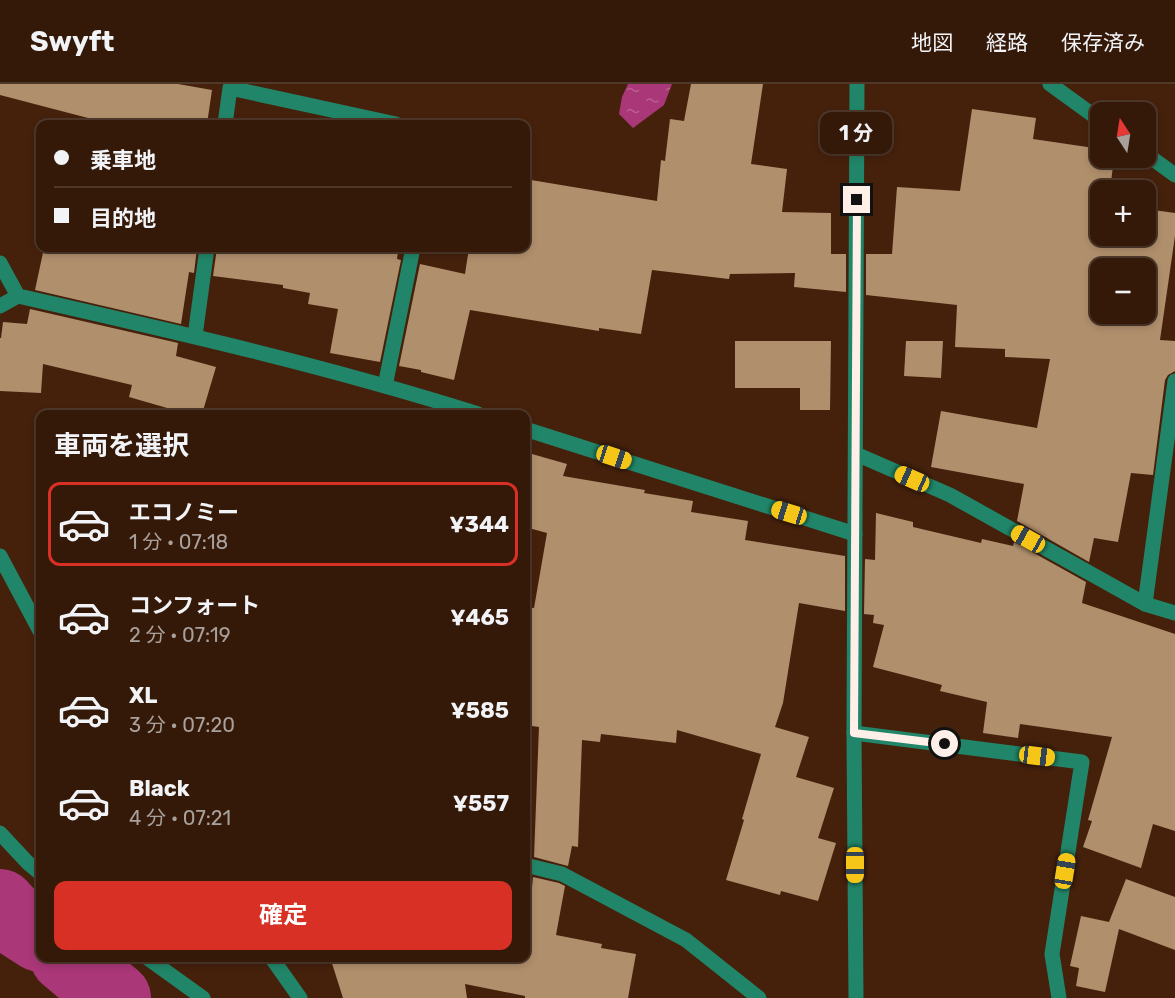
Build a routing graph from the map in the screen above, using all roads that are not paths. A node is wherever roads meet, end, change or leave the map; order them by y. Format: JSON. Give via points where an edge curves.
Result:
{"nodes":[{"id":1,"x":858,"y":84,"type":"edge"},
{"id":2,"x":1050,"y":84,"type":"edge"},
{"id":3,"x":1090,"y":113,"type":"edge"},
{"id":4,"x":226,"y":120,"type":"edge"},
{"id":5,"x":378,"y":120,"type":"edge"},
{"id":6,"x":1156,"y":161,"type":"edge"},
{"id":7,"x":1175,"y":175,"type":"edge"},
{"id":8,"x":206,"y":252,"type":"edge"},
{"id":9,"x":412,"y":252,"type":"edge"},
{"id":10,"x":0,"y":263,"type":"edge"},
{"id":11,"x":18,"y":296,"type":"junction"},
{"id":12,"x":0,"y":306,"type":"edge"},
{"id":13,"x":195,"y":336,"type":"junction"},
{"id":14,"x":1175,"y":381,"type":"edge"},
{"id":15,"x":385,"y":386,"type":"junction"},
{"id":16,"x":465,"y":410,"type":"edge"},
{"id":17,"x":530,"y":431,"type":"edge"},
{"id":18,"x":856,"y":454,"type":"junction"},
{"id":19,"x":855,"y":534,"type":"junction"},
{"id":20,"x":0,"y":555,"type":"edge"},
{"id":21,"x":1145,"y":604,"type":"junction"},
{"id":22,"x":1175,"y":614,"type":"edge"},
{"id":23,"x":36,"y":623,"type":"edge"},
{"id":24,"x":854,"y":733,"type":"junction"},
{"id":25,"x":0,"y":833,"type":"edge"},
{"id":26,"x":530,"y":866,"type":"edge"},
{"id":27,"x":36,"y":870,"type":"edge"},
{"id":28,"x":153,"y":962,"type":"edge"},
{"id":29,"x":275,"y":962,"type":"edge"},
{"id":30,"x":204,"y":998,"type":"edge"},
{"id":31,"x":300,"y":998,"type":"edge"},
{"id":32,"x":759,"y":998,"type":"edge"},
{"id":33,"x":856,"y":998,"type":"edge"},
{"id":34,"x":1059,"y":998,"type":"edge"}],
"edges":[{"from":1,"to":18,"type":"street"},
{"from":2,"to":3,"type":"street"},
{"from":4,"to":5,"type":"street","via":[[230,88]]},
{"from":6,"to":7,"type":"street"},
{"from":8,"to":13,"type":"street"},
{"from":9,"to":15,"type":"street"},
{"from":10,"to":11,"type":"street"},
{"from":11,"to":12,"type":"street"},
{"from":11,"to":13,"type":"street"},
{"from":13,"to":15,"type":"street"},
{"from":14,"to":21,"type":"street"},
{"from":15,"to":16,"type":"street"},
{"from":17,"to":19,"type":"street"},
{"from":18,"to":19,"type":"street"},
{"from":18,"to":21,"type":"street","via":[[950,495]]},
{"from":19,"to":24,"type":"street"},
{"from":20,"to":23,"type":"street"},
{"from":21,"to":22,"type":"street"},
{"from":24,"to":33,"type":"street"},
{"from":24,"to":34,"type":"street","via":[[1082,762],[1052,954]]},
{"from":25,"to":27,"type":"street"},
{"from":26,"to":32,"type":"street","via":[[562,874],[686,940]]},
{"from":28,"to":30,"type":"street"},
{"from":29,"to":31,"type":"street"}]}
